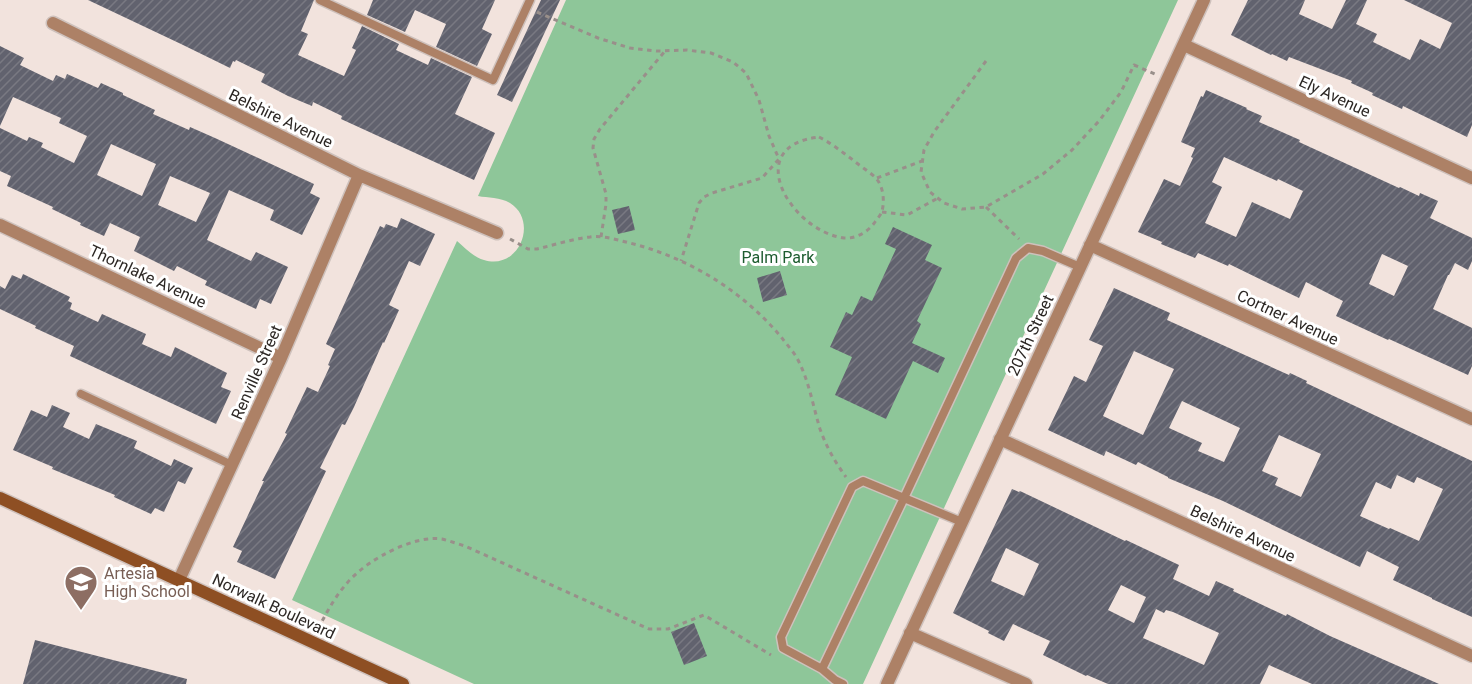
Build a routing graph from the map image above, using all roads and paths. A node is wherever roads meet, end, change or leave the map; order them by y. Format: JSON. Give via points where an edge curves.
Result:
{"nodes":[{"id":1,"x":320,"y":0,"type":"edge"},
{"id":2,"x":1204,"y":0,"type":"edge"},
{"id":3,"x":528,"y":4,"type":"edge"},
{"id":4,"x":53,"y":23,"type":"dead end"},
{"id":5,"x":1184,"y":45,"type":"junction"},
{"id":6,"x":665,"y":51,"type":"junction"},
{"id":7,"x":986,"y":61,"type":"dead end"},
{"id":8,"x":1167,"y":80,"type":"junction"},
{"id":9,"x":779,"y":159,"type":"junction"},
{"id":10,"x":922,"y":161,"type":"junction"},
{"id":11,"x":359,"y":175,"type":"junction"},
{"id":12,"x":877,"y":178,"type":"junction"},
{"id":13,"x":1472,"y":178,"type":"edge"},
{"id":14,"x":938,"y":198,"type":"junction"},
{"id":15,"x":986,"y":207,"type":"junction"},
{"id":16,"x":882,"y":212,"type":"junction"},
{"id":17,"x":0,"y":225,"type":"edge"},
{"id":18,"x":498,"y":233,"type":"joint"},
{"id":19,"x":601,"y":237,"type":"junction"},
{"id":20,"x":1090,"y":245,"type":"junction"},
{"id":21,"x":1028,"y":248,"type":"junction"},
{"id":22,"x":681,"y":261,"type":"junction"},
{"id":23,"x":1080,"y":267,"type":"junction"},
{"id":24,"x":281,"y":358,"type":"junction"},
{"id":25,"x":81,"y":394,"type":"dead end"},
{"id":26,"x":1472,"y":419,"type":"edge"},
{"id":27,"x":1000,"y":440,"type":"junction"},
{"id":28,"x":232,"y":465,"type":"junction"},
{"id":29,"x":852,"y":487,"type":"junction"},
{"id":30,"x":0,"y":498,"type":"edge"},
{"id":31,"x":904,"y":498,"type":"junction"},
{"id":32,"x":962,"y":522,"type":"junction"},
{"id":33,"x":179,"y":580,"type":"junction"},
{"id":34,"x":910,"y":633,"type":"junction"},
{"id":35,"x":311,"y":641,"type":"junction"},
{"id":36,"x":783,"y":648,"type":"junction"},
{"id":37,"x":1472,"y":656,"type":"edge"},
{"id":38,"x":822,"y":669,"type":"junction"},
{"id":39,"x":403,"y":684,"type":"edge"},
{"id":40,"x":843,"y":684,"type":"edge"},
{"id":41,"x":887,"y":684,"type":"edge"},
{"id":42,"x":1026,"y":684,"type":"edge"}],
"edges":[{"from":1,"to":3,"type":"lane","via":[[493,80]]},
{"from":2,"to":5,"type":"street","name":"207th Street"},
{"from":3,"to":6,"type":"path","via":[[598,39],[630,48]]},
{"from":4,"to":11,"type":"street","name":"Belshire Avenue"},
{"from":5,"to":8,"type":"street","name":"207th Street"},
{"from":5,"to":13,"type":"street","name":"Ely Avenue"},
{"from":6,"to":9,"type":"path","via":[[711,53],[733,62],[746,73]]},
{"from":6,"to":19,"type":"path","via":[[594,139],[606,194]]},
{"from":7,"to":10,"type":"path","via":[[934,132]]},
{"from":8,"to":15,"type":"path","via":[[1134,65],[1121,92],[1072,150],[1043,174]]},
{"from":8,"to":20,"type":"street","name":"207th Street"},
{"from":9,"to":12,"type":"path","via":[[804,139],[819,137]]},
{"from":9,"to":16,"type":"path","via":[[777,173],[792,207],[818,229],[855,238],[871,227]]},
{"from":9,"to":22,"type":"path","via":[[762,178],[704,197]]},
{"from":10,"to":12,"type":"path"},
{"from":10,"to":14,"type":"path","via":[[921,172],[930,192]]},
{"from":11,"to":18,"type":"street","name":"Belshire Avenue"},
{"from":11,"to":24,"type":"street","name":"Renville Street"},
{"from":12,"to":16,"type":"path","via":[[884,195]]},
{"from":14,"to":15,"type":"path","via":[[962,209]]},
{"from":14,"to":16,"type":"path","via":[[907,215]]},
{"from":15,"to":21,"type":"path"},
{"from":17,"to":24,"type":"street","name":"Thornlake Avenue"},
{"from":18,"to":19,"type":"path","via":[[528,249]]},
{"from":19,"to":22,"type":"path"},
{"from":20,"to":23,"type":"street","name":"207th Street"},
{"from":20,"to":26,"type":"street","name":"Cortner Avenue"},
{"from":21,"to":23,"type":"lane"},
{"from":21,"to":31,"type":"lane","via":[[1016,258]]},
{"from":22,"to":29,"type":"path","via":[[742,298],[792,351],[805,376],[832,456]]},
{"from":23,"to":27,"type":"street","name":"207th Street"},
{"from":24,"to":28,"type":"street","name":"Renville Street"},
{"from":25,"to":28,"type":"lane"},
{"from":27,"to":32,"type":"street","name":"207th Street"},
{"from":27,"to":37,"type":"street","name":"Belshire Avenue"},
{"from":28,"to":33,"type":"street","name":"Renville Street"},
{"from":29,"to":31,"type":"lane","via":[[863,482]]},
{"from":29,"to":36,"type":"lane","via":[[781,637]]},
{"from":30,"to":33,"type":"main road","name":"Norwalk Boulevard"},
{"from":31,"to":32,"type":"lane"},
{"from":31,"to":38,"type":"lane"},
{"from":32,"to":34,"type":"street","name":"207th Street"},
{"from":33,"to":35,"type":"main road","name":"Norwalk Boulevard"},
{"from":34,"to":41,"type":"street","name":"207th Street"},
{"from":34,"to":42,"type":"street"},
{"from":35,"to":36,"type":"path","via":[[341,590],[358,571],[408,543],[442,539],[650,629],[668,629],[704,615],[774,656]]},
{"from":35,"to":39,"type":"main road","name":"Norwalk Boulevard"},
{"from":36,"to":38,"type":"lane"},
{"from":38,"to":40,"type":"lane"}]}
